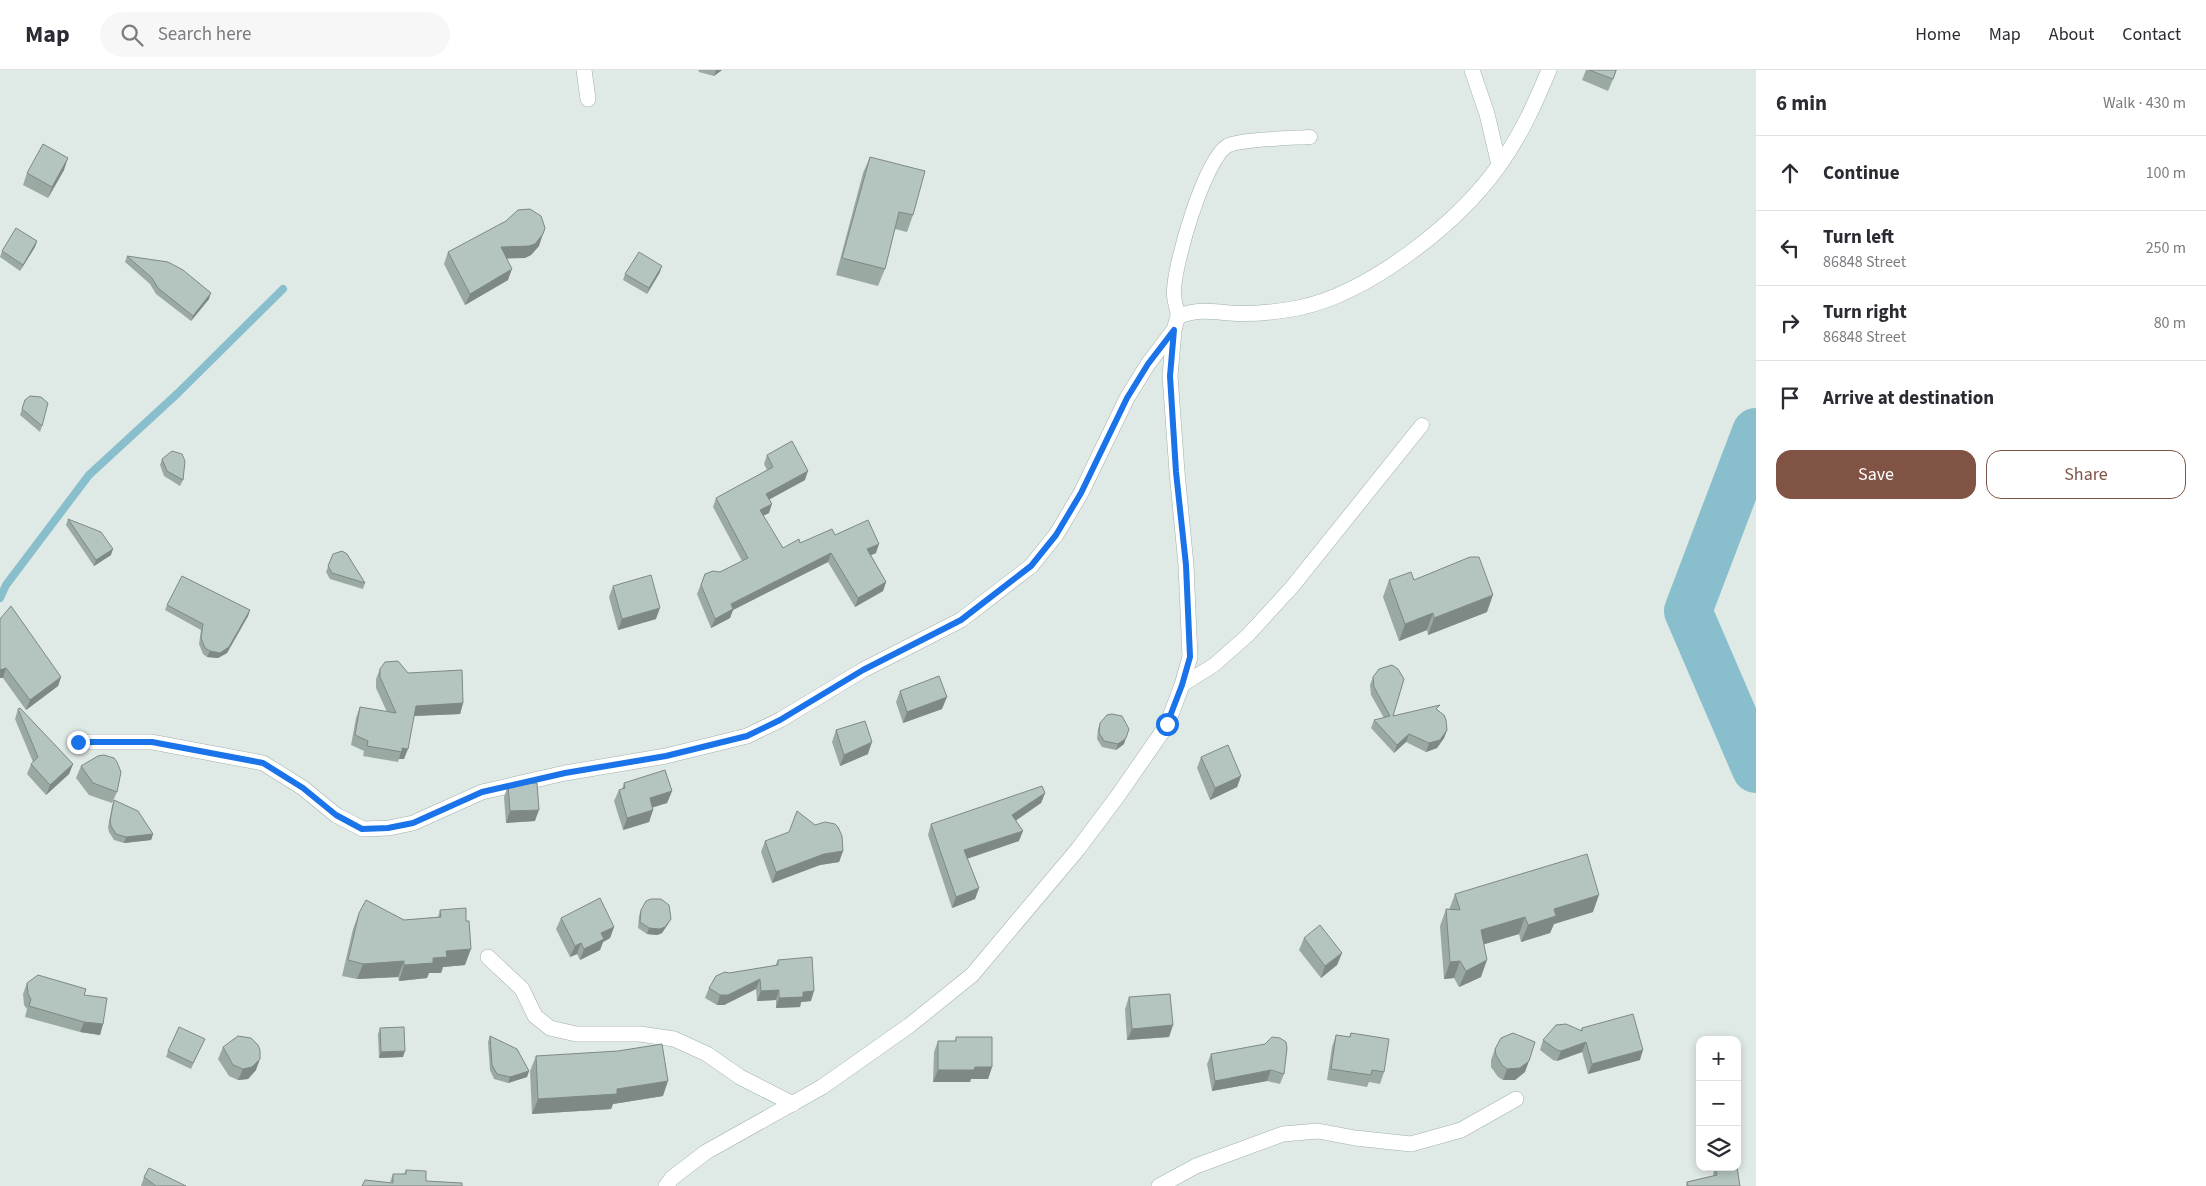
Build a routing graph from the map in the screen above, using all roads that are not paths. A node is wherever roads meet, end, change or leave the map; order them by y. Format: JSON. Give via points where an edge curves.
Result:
{"nodes":[{"id":1,"x":584,"y":70,"type":"edge"},
{"id":2,"x":1472,"y":70,"type":"edge"},
{"id":3,"x":1549,"y":70,"type":"edge"},
{"id":4,"x":588,"y":99,"type":"dead end"},
{"id":5,"x":1310,"y":137,"type":"dead end"},
{"id":6,"x":1499,"y":165,"type":"junction"},
{"id":7,"x":1176,"y":323,"type":"junction"},
{"id":8,"x":1422,"y":425,"type":"dead end"},
{"id":9,"x":1182,"y":685,"type":"junction"},
{"id":10,"x":78,"y":742,"type":"dead end"},
{"id":11,"x":488,"y":957,"type":"dead end"},
{"id":12,"x":1516,"y":1099,"type":"dead end"},
{"id":13,"x":793,"y":1104,"type":"junction"},
{"id":14,"x":666,"y":1186,"type":"edge"},
{"id":15,"x":1159,"y":1186,"type":"edge"}],
"edges":[{"from":1,"to":4,"type":"street"},
{"from":2,"to":6,"type":"street"},
{"from":3,"to":6,"type":"street","via":[[1532,108]]},
{"from":5,"to":7,"type":"lane","via":[[1242,142],[1228,146],[1217,158],[1201,189],[1177,269],[1174,292]]},
{"from":6,"to":7,"type":"street","via":[[1484,186],[1418,248],[1333,297],[1298,308],[1257,313],[1196,311]]},
{"from":7,"to":9,"type":"street","via":[[1170,376],[1190,657]]},
{"from":7,"to":10,"type":"street","via":[[1127,398],[1081,493],[1056,535],[1031,566],[961,620],[863,670],[747,736],[666,756],[490,790],[413,823],[362,829],[336,815],[303,788],[263,763],[152,742]]},
{"from":8,"to":9,"type":"lane","via":[[1292,587],[1248,635],[1214,665]]},
{"from":9,"to":13,"type":"street","via":[[1167,724],[1118,797],[972,975],[872,1053]]},
{"from":11,"to":13,"type":"street","via":[[522,989],[535,1016],[550,1028],[576,1034],[640,1034],[674,1039],[707,1054],[740,1077]]},
{"from":12,"to":15,"type":"street","via":[[1461,1130],[1411,1144],[1318,1131],[1283,1134],[1196,1166]]},
{"from":13,"to":14,"type":"street","via":[[706,1152]]}]}
